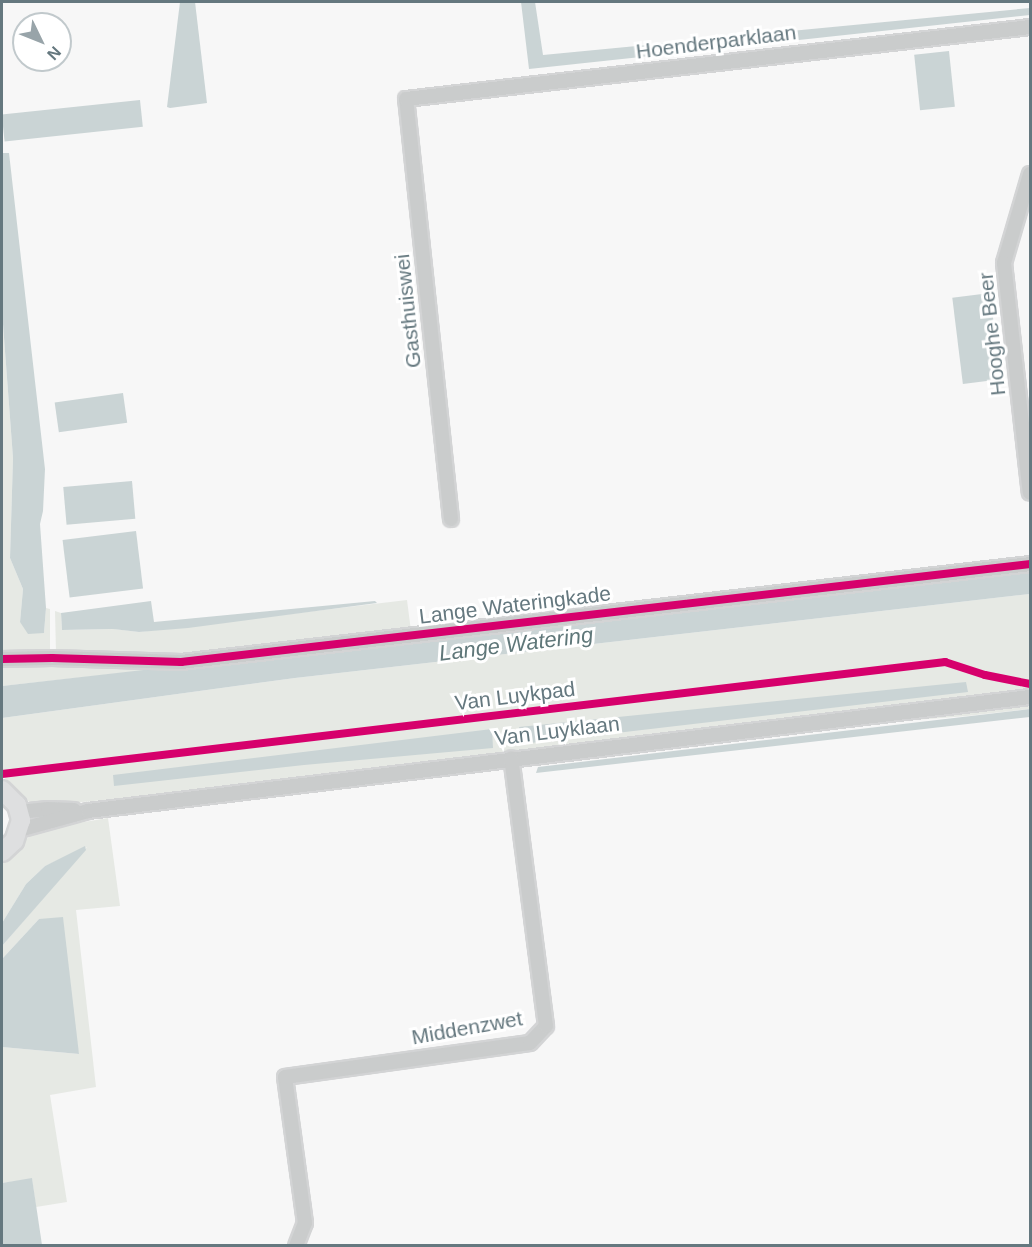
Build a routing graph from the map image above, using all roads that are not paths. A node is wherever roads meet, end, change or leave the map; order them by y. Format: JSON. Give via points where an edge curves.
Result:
{"nodes":[{"id":1,"x":1030,"y":27,"type":"edge"},
{"id":2,"x":406,"y":99,"type":"joint"},
{"id":3,"x":1030,"y":174,"type":"edge"},
{"id":4,"x":1030,"y":493,"type":"edge"},
{"id":5,"x":451,"y":519,"type":"dead end"},
{"id":6,"x":1030,"y":564,"type":"edge"},
{"id":7,"x":2,"y":659,"type":"edge"},
{"id":8,"x":1030,"y":697,"type":"edge"},
{"id":9,"x":512,"y":758,"type":"junction"},
{"id":10,"x":2,"y":790,"type":"edge"},
{"id":11,"x":12,"y":813,"type":"edge"},
{"id":12,"x":2,"y":841,"type":"edge"},
{"id":13,"x":2,"y":852,"type":"edge"},
{"id":14,"x":296,"y":1245,"type":"edge"}],
"edges":[{"from":1,"to":2,"type":"street","name":"Hoenderparklaan"},
{"from":2,"to":5,"type":"street","name":"Gasthuiswei"},
{"from":3,"to":4,"type":"street","name":"Hooghe Beer","via":[[1004,263]]},
{"from":6,"to":7,"type":"street","name":"Lange Wateringkade","via":[[182,662]]},
{"from":8,"to":9,"type":"street","name":"Van Luyklaan"},
{"from":9,"to":11,"type":"street","name":"Van Luyklaan","via":[[88,811]]},
{"from":9,"to":14,"type":"street","name":"Middenzwet","via":[[546,1026],[530,1043],[285,1077],[305,1223]]},
{"from":10,"to":11,"type":"main road","via":[[14,800]]},
{"from":11,"to":12,"type":"main road","via":[[10,829]]},
{"from":11,"to":13,"type":"main road","via":[[14,841]]}]}
